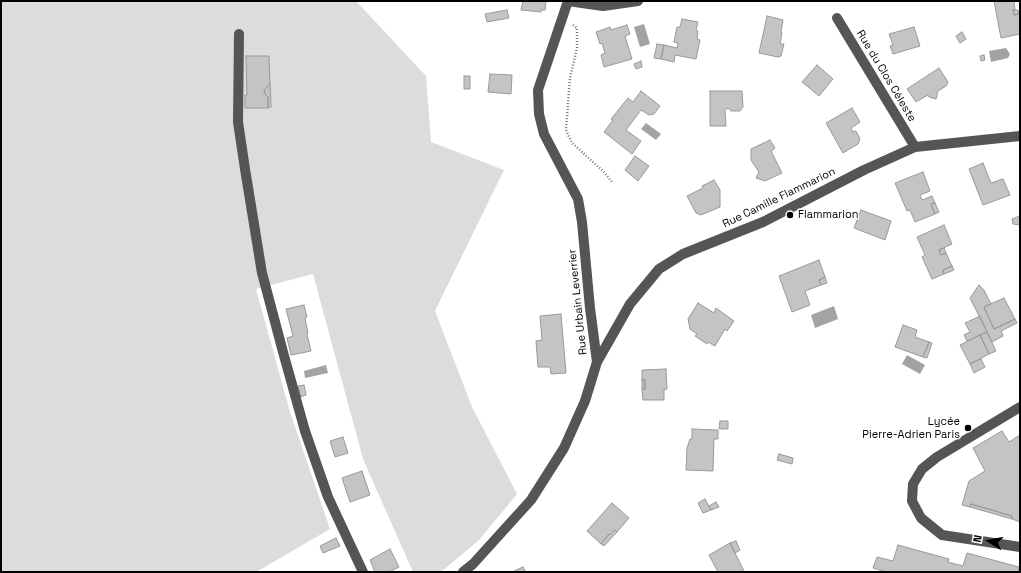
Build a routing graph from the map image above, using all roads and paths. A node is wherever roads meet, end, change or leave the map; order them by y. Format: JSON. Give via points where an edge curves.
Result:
{"nodes":[{"id":1,"x":568,"y":1,"type":"edge"},
{"id":2,"x":638,"y":1,"type":"edge"},
{"id":3,"x":563,"y":18,"type":"junction"},
{"id":4,"x":837,"y":18,"type":"dead end"},
{"id":5,"x":239,"y":34,"type":"dead end"},
{"id":6,"x":1020,"y":136,"type":"edge"},
{"id":7,"x":915,"y":147,"type":"junction"},
{"id":8,"x":612,"y":182,"type":"dead end"},
{"id":9,"x":597,"y":362,"type":"junction"},
{"id":10,"x":1020,"y":407,"type":"edge"},
{"id":11,"x":1020,"y":547,"type":"edge"},
{"id":12,"x":363,"y":572,"type":"edge"},
{"id":13,"x":463,"y":572,"type":"edge"}],
"edges":[{"from":1,"to":2,"type":"street","via":[[603,6]]},
{"from":1,"to":3,"type":"street","name":"Rue Urbain Leverrier"},
{"from":3,"to":8,"type":"path","via":[[577,28],[577,48],[570,78],[566,130],[572,143]]},
{"from":3,"to":9,"type":"street","name":"Rue Urbain Leverrier","via":[[538,90],[539,114],[544,134],[578,199]]},
{"from":4,"to":7,"type":"street","name":"Rue du Clos Céleste"},
{"from":5,"to":12,"type":"street","via":[[238,122],[262,273],[305,431],[328,497]]},
{"from":6,"to":7,"type":"street","name":"Rue Camille Flammarion"},
{"from":7,"to":9,"type":"street","name":"Rue Camille Flammarion","via":[[762,222],[683,254],[659,269],[630,304]]},
{"from":9,"to":13,"type":"street","name":"Rue Urbain Leverrier","via":[[585,401],[564,448],[531,500]]},
{"from":10,"to":11,"type":"street","via":[[922,469],[913,484],[912,501],[920,518],[942,535]]}]}
